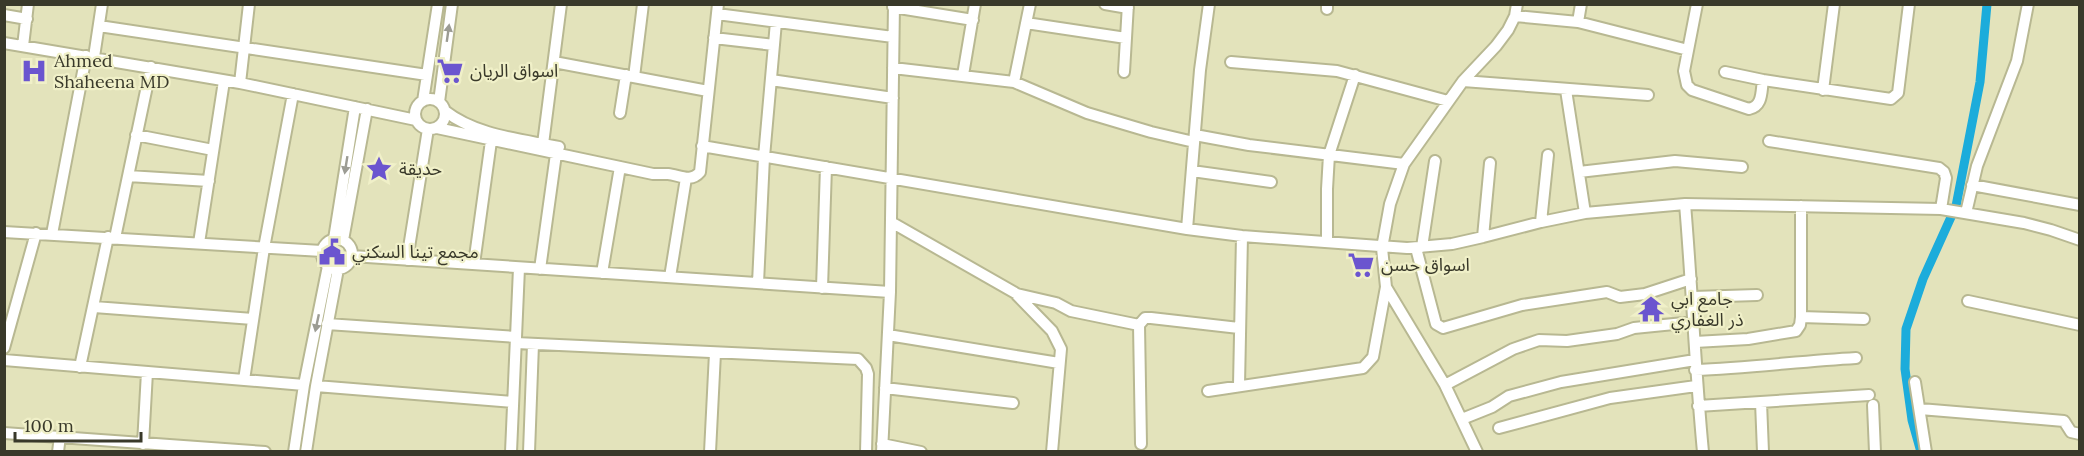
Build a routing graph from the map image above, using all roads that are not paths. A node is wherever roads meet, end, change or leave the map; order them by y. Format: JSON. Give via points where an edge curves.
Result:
{"nodes":[{"id":1,"x":28,"y":4,"type":"edge"},
{"id":2,"x":102,"y":4,"type":"edge"},
{"id":3,"x":249,"y":4,"type":"edge"},
{"id":4,"x":438,"y":4,"type":"edge"},
{"id":5,"x":452,"y":4,"type":"edge"},
{"id":6,"x":561,"y":4,"type":"edge"},
{"id":7,"x":644,"y":4,"type":"edge"},
{"id":8,"x":975,"y":4,"type":"edge"},
{"id":9,"x":1030,"y":4,"type":"edge"},
{"id":10,"x":1105,"y":4,"type":"edge"},
{"id":11,"x":1209,"y":4,"type":"edge"},
{"id":12,"x":1581,"y":4,"type":"edge"},
{"id":13,"x":1697,"y":4,"type":"edge"},
{"id":14,"x":1834,"y":4,"type":"edge"},
{"id":15,"x":1909,"y":4,"type":"edge"},
{"id":16,"x":2028,"y":4,"type":"edge"},
{"id":17,"x":894,"y":6,"type":"edge"},
{"id":18,"x":1128,"y":6,"type":"edge"},
{"id":19,"x":717,"y":9,"type":"edge"},
{"id":20,"x":1516,"y":10,"type":"edge"},
{"id":21,"x":4,"y":15,"type":"edge"},
{"id":22,"x":27,"y":19,"type":"junction"},
{"id":23,"x":973,"y":20,"type":"junction"},
{"id":24,"x":776,"y":22,"type":"junction"},
{"id":25,"x":1578,"y":22,"type":"junction"},
{"id":26,"x":1026,"y":23,"type":"junction"},
{"id":27,"x":99,"y":26,"type":"junction"},
{"id":28,"x":893,"y":36,"type":"junction"},
{"id":29,"x":714,"y":38,"type":"junction"},
{"id":30,"x":1126,"y":38,"type":"junction"},
{"id":31,"x":4,"y":43,"type":"edge"},
{"id":32,"x":774,"y":45,"type":"junction"},
{"id":33,"x":23,"y":46,"type":"junction"},
{"id":34,"x":244,"y":48,"type":"junction"},
{"id":35,"x":1688,"y":50,"type":"junction"},
{"id":36,"x":90,"y":56,"type":"junction"},
{"id":37,"x":554,"y":62,"type":"junction"},
{"id":38,"x":1231,"y":62,"type":"dead end"},
{"id":39,"x":151,"y":67,"type":"junction"},
{"id":40,"x":893,"y":68,"type":"junction"},
{"id":41,"x":1124,"y":72,"type":"dead end"},
{"id":42,"x":1725,"y":72,"type":"dead end"},
{"id":43,"x":427,"y":75,"type":"junction"},
{"id":44,"x":963,"y":75,"type":"junction"},
{"id":45,"x":1355,"y":75,"type":"junction"},
{"id":46,"x":630,"y":76,"type":"junction"},
{"id":47,"x":771,"y":80,"type":"junction"},
{"id":48,"x":1763,"y":80,"type":"junction"},
{"id":49,"x":224,"y":81,"type":"junction"},
{"id":50,"x":1463,"y":81,"type":"junction"},
{"id":51,"x":1014,"y":82,"type":"junction"},
{"id":52,"x":240,"y":83,"type":"junction"},
{"id":53,"x":1566,"y":90,"type":"junction"},
{"id":54,"x":1823,"y":90,"type":"junction"},
{"id":55,"x":708,"y":91,"type":"junction"},
{"id":56,"x":293,"y":94,"type":"junction"},
{"id":57,"x":1648,"y":94,"type":"dead end"},
{"id":58,"x":893,"y":98,"type":"junction"},
{"id":59,"x":423,"y":101,"type":"junction"},
{"id":60,"x":1448,"y":102,"type":"junction"},
{"id":61,"x":355,"y":107,"type":"junction"},
{"id":62,"x":442,"y":107,"type":"junction"},
{"id":63,"x":367,"y":110,"type":"junction"},
{"id":64,"x":620,"y":113,"type":"dead end"},
{"id":65,"x":416,"y":120,"type":"junction"},
{"id":66,"x":432,"y":128,"type":"junction"},
{"id":67,"x":136,"y":135,"type":"junction"},
{"id":68,"x":1195,"y":138,"type":"junction"},
{"id":69,"x":491,"y":141,"type":"junction"},
{"id":70,"x":1769,"y":141,"type":"dead end"},
{"id":71,"x":543,"y":144,"type":"junction"},
{"id":72,"x":702,"y":146,"type":"junction"},
{"id":73,"x":213,"y":150,"type":"junction"},
{"id":74,"x":556,"y":154,"type":"junction"},
{"id":75,"x":1329,"y":155,"type":"junction"},
{"id":76,"x":1548,"y":155,"type":"dead end"},
{"id":77,"x":764,"y":157,"type":"junction"},
{"id":78,"x":1435,"y":161,"type":"dead end"},
{"id":79,"x":1490,"y":163,"type":"dead end"},
{"id":80,"x":1404,"y":164,"type":"junction"},
{"id":81,"x":620,"y":167,"type":"junction"},
{"id":82,"x":826,"y":167,"type":"junction"},
{"id":83,"x":1742,"y":167,"type":"dead end"},
{"id":84,"x":1192,"y":171,"type":"junction"},
{"id":85,"x":1579,"y":172,"type":"junction"},
{"id":86,"x":667,"y":174,"type":"junction"},
{"id":87,"x":128,"y":176,"type":"junction"},
{"id":88,"x":686,"y":178,"type":"junction"},
{"id":89,"x":892,"y":178,"type":"junction"},
{"id":90,"x":208,"y":181,"type":"junction"},
{"id":91,"x":1271,"y":182,"type":"dead end"},
{"id":92,"x":1972,"y":185,"type":"junction"},
{"id":93,"x":1685,"y":204,"type":"junction"},
{"id":94,"x":2079,"y":204,"type":"edge"},
{"id":95,"x":1801,"y":206,"type":"junction"},
{"id":96,"x":1941,"y":208,"type":"junction"},
{"id":97,"x":1585,"y":213,"type":"junction"},
{"id":98,"x":1964,"y":213,"type":"junction"},
{"id":99,"x":891,"y":222,"type":"junction"},
{"id":100,"x":1540,"y":222,"type":"junction"},
{"id":101,"x":1187,"y":229,"type":"junction"},
{"id":102,"x":4,"y":232,"type":"edge"},
{"id":103,"x":36,"y":233,"type":"junction"},
{"id":104,"x":52,"y":234,"type":"junction"},
{"id":105,"x":1242,"y":236,"type":"junction"},
{"id":106,"x":112,"y":237,"type":"junction"},
{"id":107,"x":1483,"y":237,"type":"junction"},
{"id":108,"x":339,"y":239,"type":"junction"},
{"id":109,"x":2079,"y":240,"type":"edge"},
{"id":110,"x":1327,"y":242,"type":"junction"},
{"id":111,"x":198,"y":243,"type":"junction"},
{"id":112,"x":264,"y":248,"type":"junction"},
{"id":113,"x":1382,"y":248,"type":"junction"},
{"id":114,"x":1419,"y":248,"type":"junction"},
{"id":115,"x":322,"y":251,"type":"junction"},
{"id":116,"x":352,"y":256,"type":"junction"},
{"id":117,"x":407,"y":260,"type":"junction"},
{"id":118,"x":474,"y":264,"type":"junction"},
{"id":119,"x":333,"y":267,"type":"junction"},
{"id":120,"x":519,"y":268,"type":"junction"},
{"id":121,"x":540,"y":269,"type":"junction"},
{"id":122,"x":602,"y":273,"type":"junction"},
{"id":123,"x":670,"y":278,"type":"junction"},
{"id":124,"x":1691,"y":279,"type":"junction"},
{"id":125,"x":758,"y":284,"type":"junction"},
{"id":126,"x":1386,"y":287,"type":"junction"},
{"id":127,"x":822,"y":288,"type":"junction"},
{"id":128,"x":890,"y":292,"type":"junction"},
{"id":129,"x":1017,"y":294,"type":"junction"},
{"id":130,"x":1757,"y":295,"type":"dead end"},
{"id":131,"x":1693,"y":297,"type":"junction"},
{"id":132,"x":1968,"y":301,"type":"dead end"},
{"id":133,"x":94,"y":307,"type":"junction"},
{"id":134,"x":1801,"y":317,"type":"junction"},
{"id":135,"x":254,"y":319,"type":"junction"},
{"id":136,"x":1864,"y":319,"type":"dead end"},
{"id":137,"x":1694,"y":322,"type":"junction"},
{"id":138,"x":327,"y":324,"type":"junction"},
{"id":139,"x":1140,"y":325,"type":"junction"},
{"id":140,"x":2079,"y":325,"type":"edge"},
{"id":141,"x":1239,"y":328,"type":"junction"},
{"id":142,"x":888,"y":335,"type":"junction"},
{"id":143,"x":516,"y":340,"type":"junction"},
{"id":144,"x":1695,"y":342,"type":"junction"},
{"id":145,"x":533,"y":344,"type":"junction"},
{"id":146,"x":4,"y":348,"type":"edge"},
{"id":147,"x":716,"y":353,"type":"junction"},
{"id":148,"x":1856,"y":358,"type":"dead end"},
{"id":149,"x":4,"y":360,"type":"edge"},
{"id":150,"x":1059,"y":363,"type":"junction"},
{"id":151,"x":1695,"y":365,"type":"junction"},
{"id":152,"x":80,"y":367,"type":"junction"},
{"id":153,"x":147,"y":372,"type":"junction"},
{"id":154,"x":244,"y":380,"type":"junction"},
{"id":155,"x":1915,"y":382,"type":"dead end"},
{"id":156,"x":1239,"y":385,"type":"junction"},
{"id":157,"x":1445,"y":385,"type":"junction"},
{"id":158,"x":304,"y":386,"type":"junction"},
{"id":159,"x":316,"y":386,"type":"junction"},
{"id":160,"x":1696,"y":386,"type":"junction"},
{"id":161,"x":885,"y":388,"type":"junction"},
{"id":162,"x":1208,"y":391,"type":"dead end"},
{"id":163,"x":513,"y":402,"type":"junction"},
{"id":164,"x":1013,"y":402,"type":"dead end"},
{"id":165,"x":1761,"y":402,"type":"junction"},
{"id":166,"x":1698,"y":406,"type":"junction"},
{"id":167,"x":1920,"y":409,"type":"junction"},
{"id":168,"x":1462,"y":419,"type":"junction"},
{"id":169,"x":868,"y":420,"type":"junction"},
{"id":170,"x":298,"y":421,"type":"junction"},
{"id":171,"x":884,"y":421,"type":"junction"},
{"id":172,"x":311,"y":422,"type":"junction"},
{"id":173,"x":1499,"y":428,"type":"dead end"},
{"id":174,"x":4,"y":433,"type":"edge"},
{"id":175,"x":2079,"y":434,"type":"edge"},
{"id":176,"x":60,"y":436,"type":"junction"},
{"id":177,"x":143,"y":444,"type":"junction"},
{"id":178,"x":1142,"y":444,"type":"dead end"},
{"id":179,"x":882,"y":448,"type":"edge"},
{"id":180,"x":236,"y":451,"type":"edge"},
{"id":181,"x":58,"y":452,"type":"edge"},
{"id":182,"x":265,"y":452,"type":"edge"},
{"id":183,"x":294,"y":452,"type":"edge"},
{"id":184,"x":306,"y":452,"type":"edge"},
{"id":185,"x":511,"y":452,"type":"edge"},
{"id":186,"x":529,"y":452,"type":"edge"},
{"id":187,"x":710,"y":452,"type":"edge"},
{"id":188,"x":866,"y":452,"type":"edge"},
{"id":189,"x":921,"y":452,"type":"edge"},
{"id":190,"x":1052,"y":452,"type":"edge"},
{"id":191,"x":1477,"y":452,"type":"edge"},
{"id":192,"x":1703,"y":452,"type":"edge"},
{"id":193,"x":1763,"y":452,"type":"edge"},
{"id":194,"x":1875,"y":452,"type":"edge"},
{"id":195,"x":1926,"y":452,"type":"edge"}],
"edges":[{"from":1,"to":22,"type":"street"},
{"from":2,"to":27,"type":"street"},
{"from":3,"to":34,"type":"street"},
{"from":4,"to":43,"type":"street"},
{"from":62,"to":5,"type":"street","one_way":true},
{"from":6,"to":37,"type":"street"},
{"from":7,"to":46,"type":"street"},
{"from":8,"to":23,"type":"street"},
{"from":9,"to":26,"type":"street"},
{"from":10,"to":18,"type":"street"},
{"from":11,"to":68,"type":"street"},
{"from":12,"to":25,"type":"street"},
{"from":13,"to":35,"type":"street"},
{"from":14,"to":54,"type":"street"},
{"from":15,"to":54,"type":"street","via":[[1898,93],[1894,98]]},
{"from":16,"to":92,"type":"street","via":[[2017,61]]},
{"from":17,"to":23,"type":"street"},
{"from":17,"to":28,"type":"street"},
{"from":18,"to":30,"type":"street"},
{"from":19,"to":24,"type":"street"},
{"from":19,"to":29,"type":"street"},
{"from":20,"to":25,"type":"street"},
{"from":20,"to":50,"type":"street","via":[[1496,46]]},
{"from":21,"to":22,"type":"street"},
{"from":22,"to":33,"type":"street"},
{"from":23,"to":44,"type":"street"},
{"from":24,"to":28,"type":"street"},
{"from":24,"to":32,"type":"street"},
{"from":25,"to":35,"type":"street"},
{"from":26,"to":30,"type":"street"},
{"from":26,"to":51,"type":"street"},
{"from":27,"to":34,"type":"street"},
{"from":27,"to":36,"type":"street"},
{"from":28,"to":40,"type":"street"},
{"from":29,"to":32,"type":"street"},
{"from":29,"to":55,"type":"street"},
{"from":30,"to":41,"type":"street"},
{"from":31,"to":33,"type":"street"},
{"from":32,"to":47,"type":"street"},
{"from":33,"to":36,"type":"street"},
{"from":34,"to":43,"type":"street"},
{"from":34,"to":52,"type":"street"},
{"from":35,"to":48,"type":"street","via":[[1684,78],[1692,90],[1752,108],[1760,101]]},
{"from":36,"to":39,"type":"street"},
{"from":36,"to":104,"type":"street"},
{"from":37,"to":46,"type":"street"},
{"from":37,"to":71,"type":"street"},
{"from":38,"to":45,"type":"street"},
{"from":39,"to":49,"type":"street"},
{"from":39,"to":67,"type":"street"},
{"from":40,"to":44,"type":"street"},
{"from":40,"to":58,"type":"street"},
{"from":42,"to":48,"type":"street"},
{"from":43,"to":59,"type":"street"},
{"from":44,"to":51,"type":"street"},
{"from":45,"to":60,"type":"street"},
{"from":45,"to":75,"type":"street"},
{"from":46,"to":55,"type":"street"},
{"from":46,"to":64,"type":"street"},
{"from":47,"to":58,"type":"street"},
{"from":47,"to":77,"type":"street"},
{"from":48,"to":54,"type":"street"},
{"from":49,"to":52,"type":"street"},
{"from":49,"to":73,"type":"street"},
{"from":50,"to":53,"type":"street"},
{"from":50,"to":60,"type":"street"},
{"from":51,"to":68,"type":"street","via":[[1087,113],[1151,132]]},
{"from":52,"to":56,"type":"street"},
{"from":53,"to":57,"type":"street"},
{"from":53,"to":85,"type":"street"},
{"from":55,"to":72,"type":"street"},
{"from":56,"to":61,"type":"street"},
{"from":56,"to":112,"type":"street"},
{"from":58,"to":89,"type":"street"},
{"from":59,"to":62,"type":"street","via":[[433,99]]},
{"from":59,"to":65,"type":"street","via":[[416,109]]},
{"from":60,"to":80,"type":"street"},
{"from":61,"to":63,"type":"street"},
{"from":61,"to":108,"type":"street","one_way":true},
{"from":62,"to":66,"type":"street","via":[[443,122]]},
{"from":62,"to":71,"type":"street","via":[[459,121],[483,131]]},
{"from":63,"to":65,"type":"street"},
{"from":63,"to":108,"type":"street"},
{"from":65,"to":66,"type":"street","via":[[421,126]]},
{"from":66,"to":69,"type":"street"},
{"from":66,"to":117,"type":"street"},
{"from":67,"to":73,"type":"street"},
{"from":67,"to":87,"type":"street"},
{"from":68,"to":75,"type":"street"},
{"from":68,"to":84,"type":"street"},
{"from":69,"to":74,"type":"street"},
{"from":69,"to":118,"type":"street"},
{"from":70,"to":96,"type":"street","via":[[1939,168],[1946,178]]},
{"from":71,"to":86,"type":"street"},
{"from":72,"to":77,"type":"street"},
{"from":72,"to":88,"type":"street","via":[[700,172]]},
{"from":73,"to":90,"type":"street"},
{"from":74,"to":81,"type":"street"},
{"from":74,"to":121,"type":"street"},
{"from":75,"to":80,"type":"street"},
{"from":75,"to":110,"type":"street"},
{"from":76,"to":100,"type":"street"},
{"from":77,"to":82,"type":"street"},
{"from":77,"to":125,"type":"street"},
{"from":78,"to":114,"type":"street"},
{"from":79,"to":107,"type":"street"},
{"from":80,"to":113,"type":"street","via":[[1390,204]]},
{"from":81,"to":86,"type":"street"},
{"from":81,"to":122,"type":"street"},
{"from":82,"to":89,"type":"street"},
{"from":82,"to":127,"type":"street"},
{"from":83,"to":85,"type":"street","via":[[1675,161]]},
{"from":84,"to":91,"type":"street"},
{"from":84,"to":101,"type":"street"},
{"from":85,"to":97,"type":"street"},
{"from":86,"to":88,"type":"street"},
{"from":87,"to":90,"type":"street"},
{"from":87,"to":106,"type":"street"},
{"from":88,"to":123,"type":"street"},
{"from":89,"to":99,"type":"street"},
{"from":89,"to":101,"type":"street"},
{"from":90,"to":111,"type":"street"},
{"from":92,"to":94,"type":"street"},
{"from":92,"to":98,"type":"street"},
{"from":93,"to":95,"type":"street"},
{"from":93,"to":97,"type":"street"},
{"from":93,"to":124,"type":"street"},
{"from":95,"to":96,"type":"street"},
{"from":95,"to":134,"type":"street"},
{"from":96,"to":98,"type":"street"},
{"from":97,"to":100,"type":"street"},
{"from":98,"to":109,"type":"street","via":[[2033,225]]},
{"from":99,"to":128,"type":"street"},
{"from":99,"to":129,"type":"street"},
{"from":100,"to":107,"type":"street"},
{"from":101,"to":105,"type":"street"},
{"from":102,"to":103,"type":"street"},
{"from":103,"to":104,"type":"street"},
{"from":103,"to":146,"type":"street"},
{"from":104,"to":106,"type":"street"},
{"from":105,"to":110,"type":"street"},
{"from":105,"to":141,"type":"street"},
{"from":106,"to":111,"type":"street"},
{"from":106,"to":133,"type":"street"},
{"from":107,"to":114,"type":"street"},
{"from":108,"to":115,"type":"street","via":[[326,243]]},
{"from":108,"to":116,"type":"street","via":[[350,246]]},
{"from":110,"to":113,"type":"street"},
{"from":111,"to":112,"type":"street"},
{"from":112,"to":115,"type":"street"},
{"from":112,"to":135,"type":"street"},
{"from":113,"to":114,"type":"street"},
{"from":113,"to":126,"type":"street"},
{"from":114,"to":124,"type":"street","via":[[1436,324],[1443,328],[1522,305],[1607,292],[1623,297],[1645,294]]},
{"from":115,"to":119,"type":"street","via":[[325,262]]},
{"from":116,"to":117,"type":"street"},
{"from":116,"to":119,"type":"street","via":[[347,265]]},
{"from":117,"to":118,"type":"street"},
{"from":118,"to":120,"type":"street"},
{"from":119,"to":138,"type":"street"},
{"from":119,"to":158,"type":"street","one_way":true},
{"from":120,"to":121,"type":"street"},
{"from":120,"to":143,"type":"street"},
{"from":121,"to":122,"type":"street"},
{"from":122,"to":123,"type":"street"},
{"from":123,"to":125,"type":"street"},
{"from":124,"to":131,"type":"street"},
{"from":125,"to":127,"type":"street"},
{"from":126,"to":156,"type":"street","via":[[1374,357],[1363,368]]},
{"from":126,"to":157,"type":"street"},
{"from":127,"to":128,"type":"street"},
{"from":128,"to":142,"type":"street"},
{"from":129,"to":139,"type":"street","via":[[1056,303],[1071,311]]},
{"from":129,"to":150,"type":"street","via":[[1052,331],[1061,349]]},
{"from":130,"to":131,"type":"street"},
{"from":131,"to":137,"type":"street"},
{"from":132,"to":140,"type":"street"},
{"from":133,"to":135,"type":"street"},
{"from":133,"to":152,"type":"street"},
{"from":134,"to":136,"type":"street"},
{"from":134,"to":144,"type":"street","via":[[1796,331],[1782,335]]},
{"from":135,"to":154,"type":"street"},
{"from":137,"to":144,"type":"street"},
{"from":137,"to":157,"type":"street","via":[[1567,341],[1539,340],[1513,349]]},
{"from":138,"to":143,"type":"street"},
{"from":138,"to":159,"type":"street"},
{"from":139,"to":141,"type":"street","via":[[1145,318],[1151,318]]},
{"from":139,"to":178,"type":"street"},
{"from":141,"to":156,"type":"street"},
{"from":142,"to":150,"type":"street"},
{"from":142,"to":161,"type":"street"},
{"from":143,"to":145,"type":"street"},
{"from":143,"to":163,"type":"street"},
{"from":144,"to":151,"type":"street"},
{"from":145,"to":147,"type":"street"},
{"from":145,"to":186,"type":"street"},
{"from":147,"to":169,"type":"street","via":[[858,359],[868,374]]},
{"from":147,"to":187,"type":"street"},
{"from":148,"to":151,"type":"street","via":[[1740,368]]},
{"from":149,"to":152,"type":"street"},
{"from":150,"to":190,"type":"street"},
{"from":151,"to":160,"type":"street"},
{"from":151,"to":168,"type":"street","via":[[1561,382],[1514,394]]},
{"from":152,"to":153,"type":"street"},
{"from":153,"to":154,"type":"street"},
{"from":153,"to":177,"type":"street"},
{"from":154,"to":158,"type":"street"},
{"from":155,"to":167,"type":"street"},
{"from":156,"to":162,"type":"street"},
{"from":157,"to":168,"type":"street"},
{"from":158,"to":170,"type":"street"},
{"from":159,"to":163,"type":"street"},
{"from":159,"to":172,"type":"street"},
{"from":160,"to":166,"type":"street"},
{"from":160,"to":173,"type":"street","via":[[1610,398]]},
{"from":161,"to":164,"type":"street"},
{"from":161,"to":171,"type":"street"},
{"from":163,"to":185,"type":"street"},
{"from":165,"to":166,"type":"street"},
{"from":165,"to":193,"type":"street"},
{"from":165,"to":194,"type":"street","via":[[1871,400]]},
{"from":166,"to":192,"type":"street"},
{"from":167,"to":175,"type":"street","via":[[2064,421],[2071,432]]},
{"from":167,"to":195,"type":"street"},
{"from":168,"to":191,"type":"street"},
{"from":169,"to":171,"type":"street"},
{"from":169,"to":188,"type":"street"},
{"from":170,"to":172,"type":"street"},
{"from":170,"to":183,"type":"street"},
{"from":171,"to":179,"type":"street"},
{"from":172,"to":184,"type":"street"},
{"from":174,"to":176,"type":"street"},
{"from":176,"to":177,"type":"street"},
{"from":176,"to":181,"type":"street"},
{"from":177,"to":180,"type":"street"},
{"from":179,"to":189,"type":"street"},
{"from":180,"to":182,"type":"street"}]}
